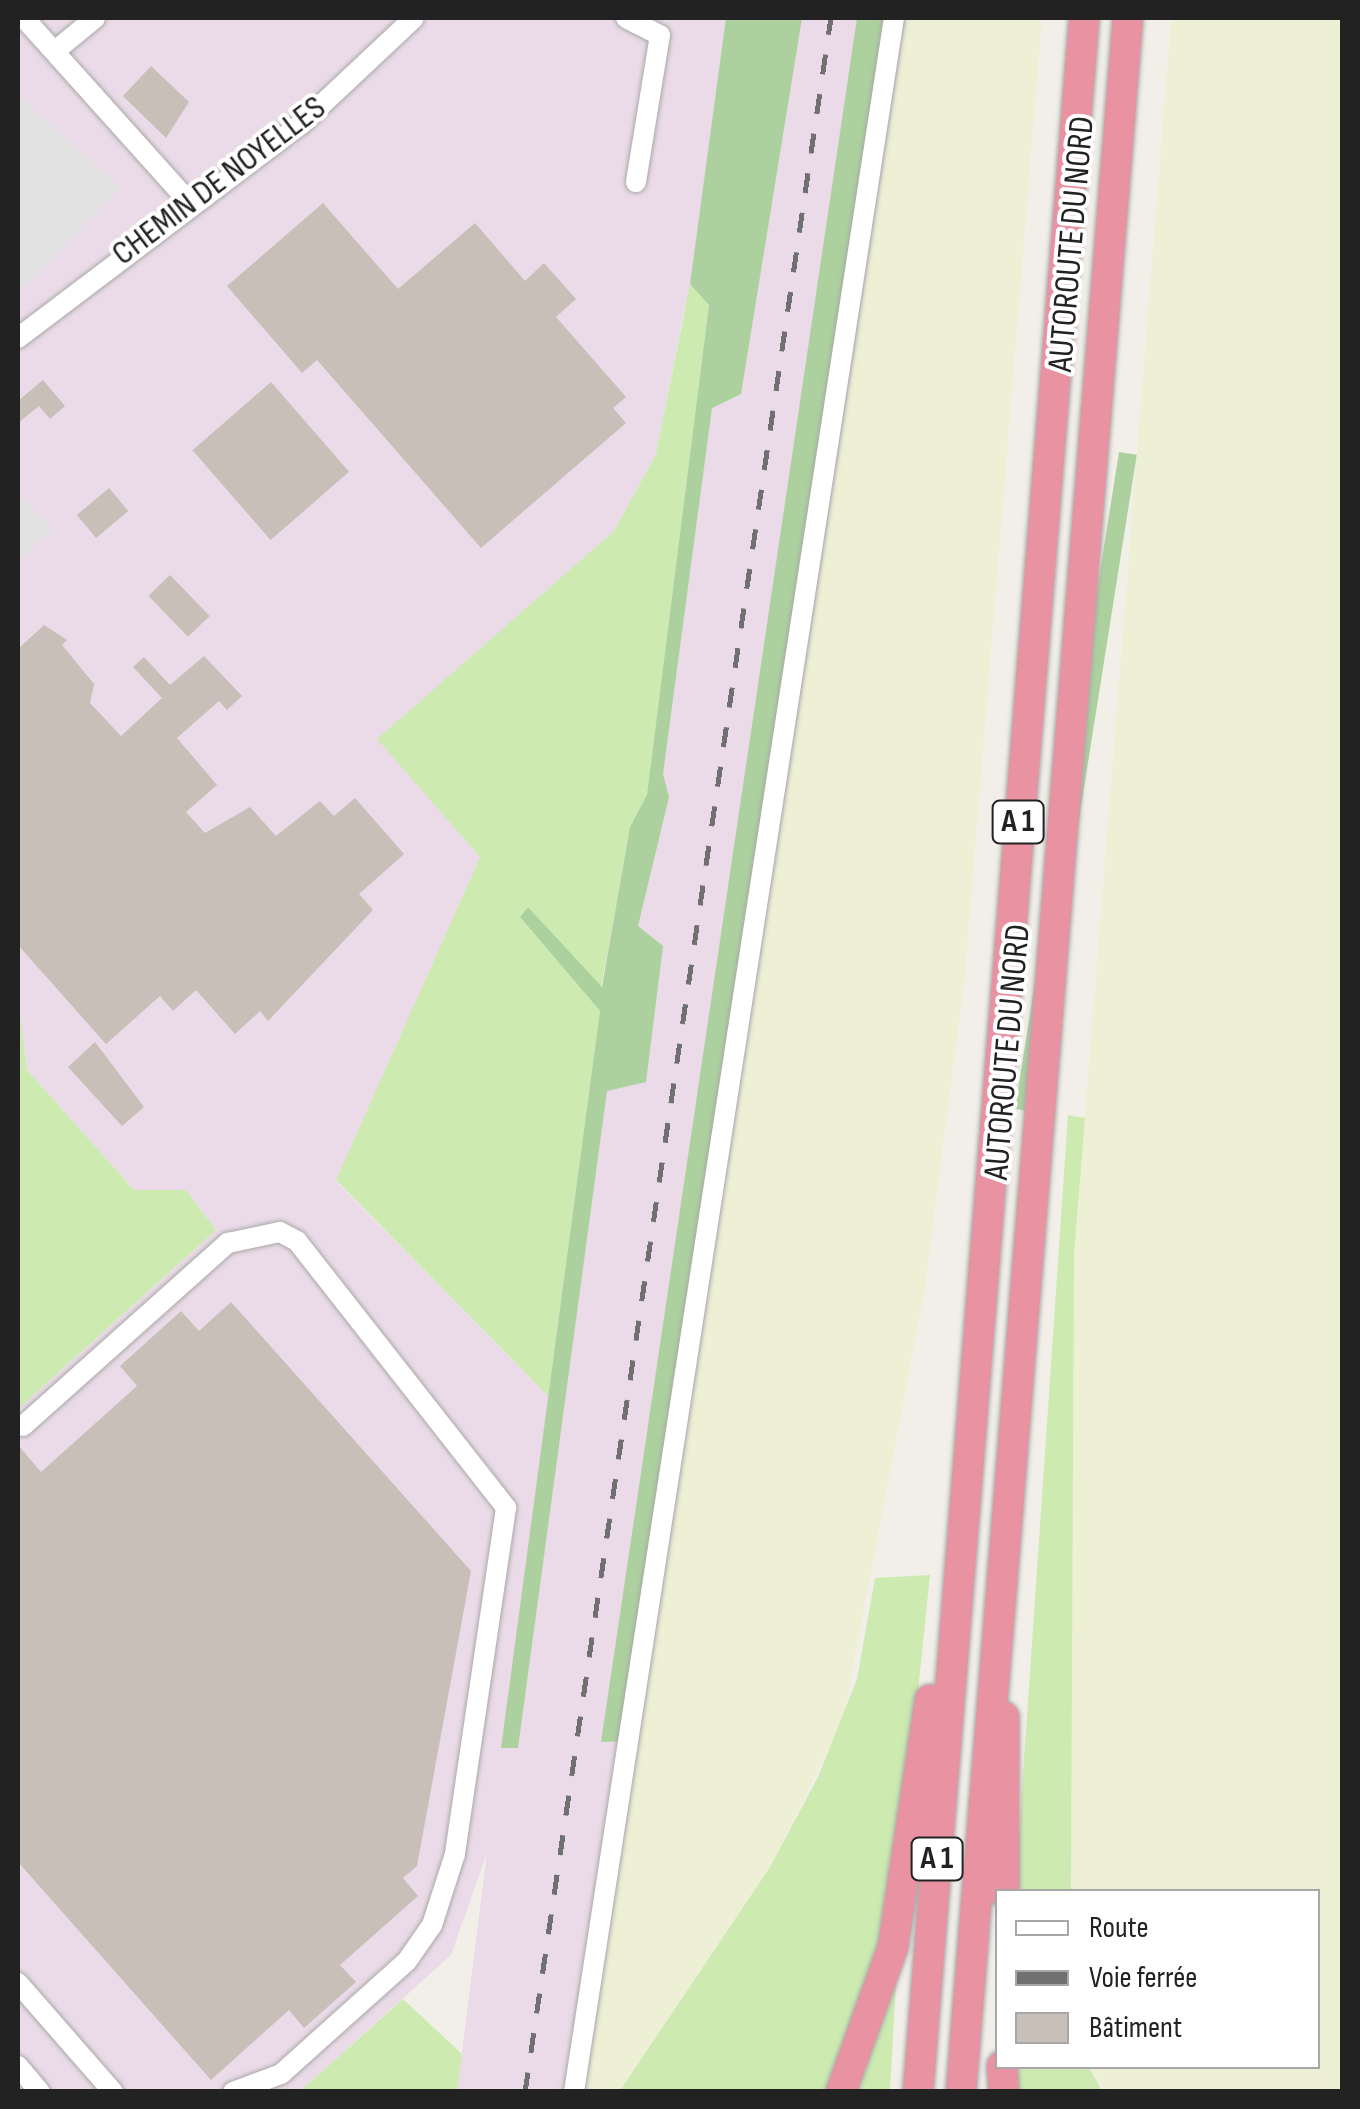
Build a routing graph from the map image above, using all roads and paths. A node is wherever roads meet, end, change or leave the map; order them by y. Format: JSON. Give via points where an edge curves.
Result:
{"nodes":[{"id":1,"x":24,"y":18,"type":"edge"},
{"id":2,"x":95,"y":18,"type":"edge"},
{"id":3,"x":414,"y":18,"type":"edge"},
{"id":4,"x":626,"y":18,"type":"edge"},
{"id":5,"x":894,"y":18,"type":"edge"},
{"id":6,"x":1084,"y":18,"type":"edge"},
{"id":7,"x":1128,"y":18,"type":"edge"},
{"id":8,"x":662,"y":26,"type":"edge"},
{"id":9,"x":55,"y":52,"type":"junction"},
{"id":10,"x":636,"y":182,"type":"dead end"},
{"id":11,"x":190,"y":202,"type":"junction"},
{"id":12,"x":18,"y":338,"type":"edge"},
{"id":13,"x":24,"y":1426,"type":"dead end"},
{"id":14,"x":954,"y":1626,"type":"junction"},
{"id":15,"x":996,"y":1675,"type":"junction"},
{"id":16,"x":1004,"y":1889,"type":"edge"},
{"id":17,"x":22,"y":1997,"type":"edge"},
{"id":18,"x":18,"y":2066,"type":"edge"},
{"id":19,"x":40,"y":2092,"type":"edge"},
{"id":20,"x":113,"y":2092,"type":"edge"},
{"id":21,"x":233,"y":2092,"type":"edge"},
{"id":22,"x":574,"y":2092,"type":"edge"},
{"id":23,"x":841,"y":2092,"type":"edge"},
{"id":24,"x":918,"y":2092,"type":"edge"},
{"id":25,"x":961,"y":2092,"type":"edge"}],
"edges":[{"from":1,"to":9,"type":"street"},
{"from":2,"to":9,"type":"street"},
{"from":3,"to":11,"type":"street","name":"CHEMIN DE NOYELLES","via":[[300,124]]},
{"from":4,"to":8,"type":"street"},
{"from":5,"to":22,"type":"street"},
{"from":6,"to":14,"type":"highway","name":"AUTOROUTE DU NORD","number":"A 1"},
{"from":7,"to":15,"type":"highway","name":"AUTOROUTE DU NORD","number":"A 1"},
{"from":8,"to":10,"type":"street"},
{"from":9,"to":11,"type":"street"},
{"from":11,"to":12,"type":"street","name":"CHEMIN DE NOYELLES"},
{"from":13,"to":21,"type":"street","via":[[228,1243],[280,1232],[297,1241],[506,1508],[455,1854],[432,1925],[406,1961],[281,2074]]},
{"from":14,"to":23,"type":"highway","via":[[928,1706],[894,1947]]},
{"from":14,"to":24,"type":"highway","name":"AUTOROUTE DU NORD","number":"A 1"},
{"from":15,"to":16,"type":"highway","via":[[1010,1748]]},
{"from":15,"to":25,"type":"highway","name":"AUTOROUTE DU NORD","number":"A 1"},
{"from":17,"to":20,"type":"street"},
{"from":18,"to":19,"type":"street"}]}
